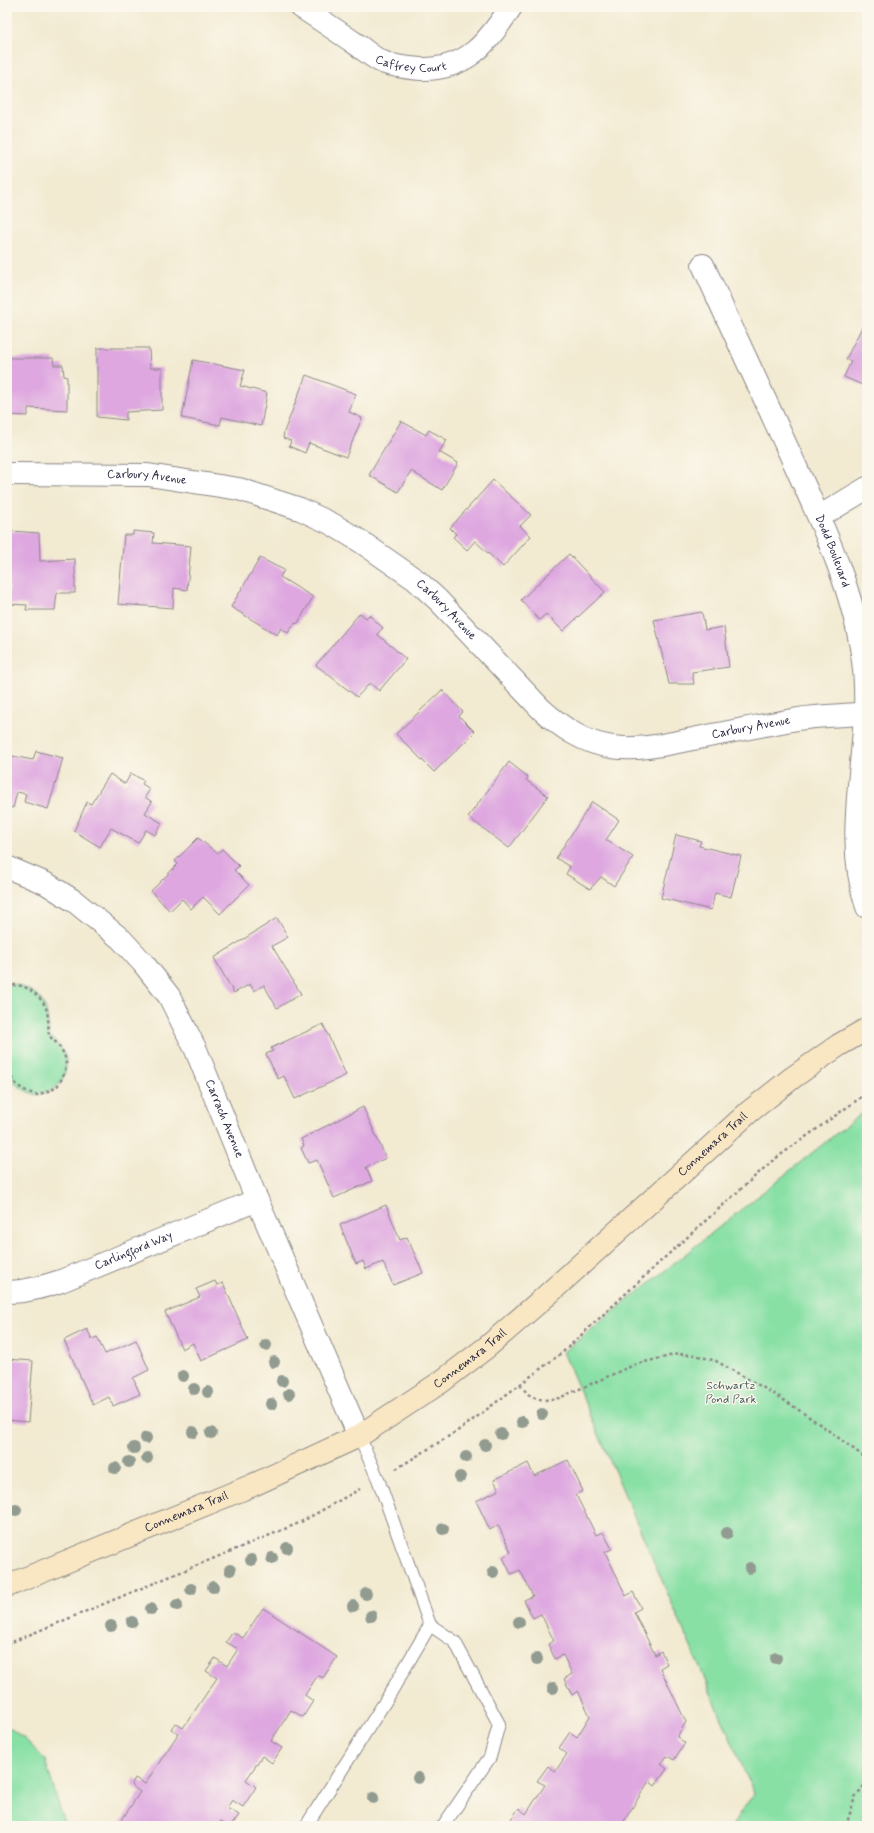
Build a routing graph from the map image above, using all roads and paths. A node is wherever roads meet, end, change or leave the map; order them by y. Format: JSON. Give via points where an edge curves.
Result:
{"nodes":[{"id":1,"x":301,"y":7,"type":"edge"},
{"id":2,"x":511,"y":7,"type":"edge"},
{"id":3,"x":703,"y":265,"type":"dead end"},
{"id":4,"x":7,"y":474,"type":"edge"},
{"id":5,"x":867,"y":488,"type":"edge"},
{"id":6,"x":819,"y":517,"type":"junction"},
{"id":7,"x":866,"y":713,"type":"edge"},
{"id":8,"x":7,"y":867,"type":"edge"},
{"id":9,"x":867,"y":907,"type":"edge"},
{"id":10,"x":7,"y":986,"type":"edge"},
{"id":11,"x":867,"y":1029,"type":"edge"},
{"id":12,"x":7,"y":1060,"type":"edge"},
{"id":13,"x":257,"y":1200,"type":"junction"},
{"id":14,"x":7,"y":1292,"type":"edge"},
{"id":15,"x":520,"y":1385,"type":"dead end"},
{"id":16,"x":359,"y":1436,"type":"junction"},
{"id":17,"x":867,"y":1460,"type":"edge"},
{"id":18,"x":7,"y":1586,"type":"edge"},
{"id":19,"x":430,"y":1625,"type":"junction"},
{"id":20,"x":867,"y":1782,"type":"edge"},
{"id":21,"x":306,"y":1826,"type":"edge"},
{"id":22,"x":443,"y":1826,"type":"edge"},
{"id":23,"x":846,"y":1826,"type":"edge"}],
"edges":[{"from":1,"to":2,"type":"street","name":"Caffrey Court","via":[[383,63],[408,68],[434,69],[452,65],[471,55],[484,43]]},
{"from":3,"to":6,"type":"street","name":"Dodd Boulevard"},
{"from":4,"to":7,"type":"street","name":"Carbury Avenue","via":[[148,475],[239,489],[300,509],[360,541],[416,580],[541,709],[558,724],[595,743],[635,748],[800,718]]},
{"from":5,"to":6,"type":"street"},
{"from":6,"to":7,"type":"street","name":"Dodd Boulevard","via":[[857,623],[864,662]]},
{"from":7,"to":9,"type":"street","name":"Dodd Boulevard","via":[[856,830],[859,868]]},
{"from":8,"to":13,"type":"street","name":"Carrach Avenue","via":[[47,884],[74,901],[121,939],[169,996],[196,1050]]},
{"from":10,"to":12,"type":"path","via":[[13,984],[27,988],[38,995],[46,1007],[49,1036],[65,1053],[66,1069],[56,1088],[37,1095],[20,1088],[13,1080]]},
{"from":11,"to":16,"type":"street","name":"Connemara Trail","via":[[792,1078],[749,1112],[487,1347],[441,1382]]},
{"from":13,"to":14,"type":"street","name":"Carlingford Way","via":[[41,1288]]},
{"from":13,"to":16,"type":"street","name":"Carrach Avenue"},
{"from":15,"to":17,"type":"path","via":[[535,1398],[560,1398],[636,1364],[678,1354],[695,1355],[716,1361],[778,1396]]},
{"from":16,"to":18,"type":"street","name":"Connemara Trail","via":[[253,1485]]},
{"from":16,"to":19,"type":"lane","via":[[378,1479]]},
{"from":19,"to":21,"type":"lane","via":[[388,1697]]},
{"from":19,"to":22,"type":"lane","via":[[455,1642],[499,1724],[490,1757]]},
{"from":20,"to":23,"type":"path","via":[[856,1798]]}]}
